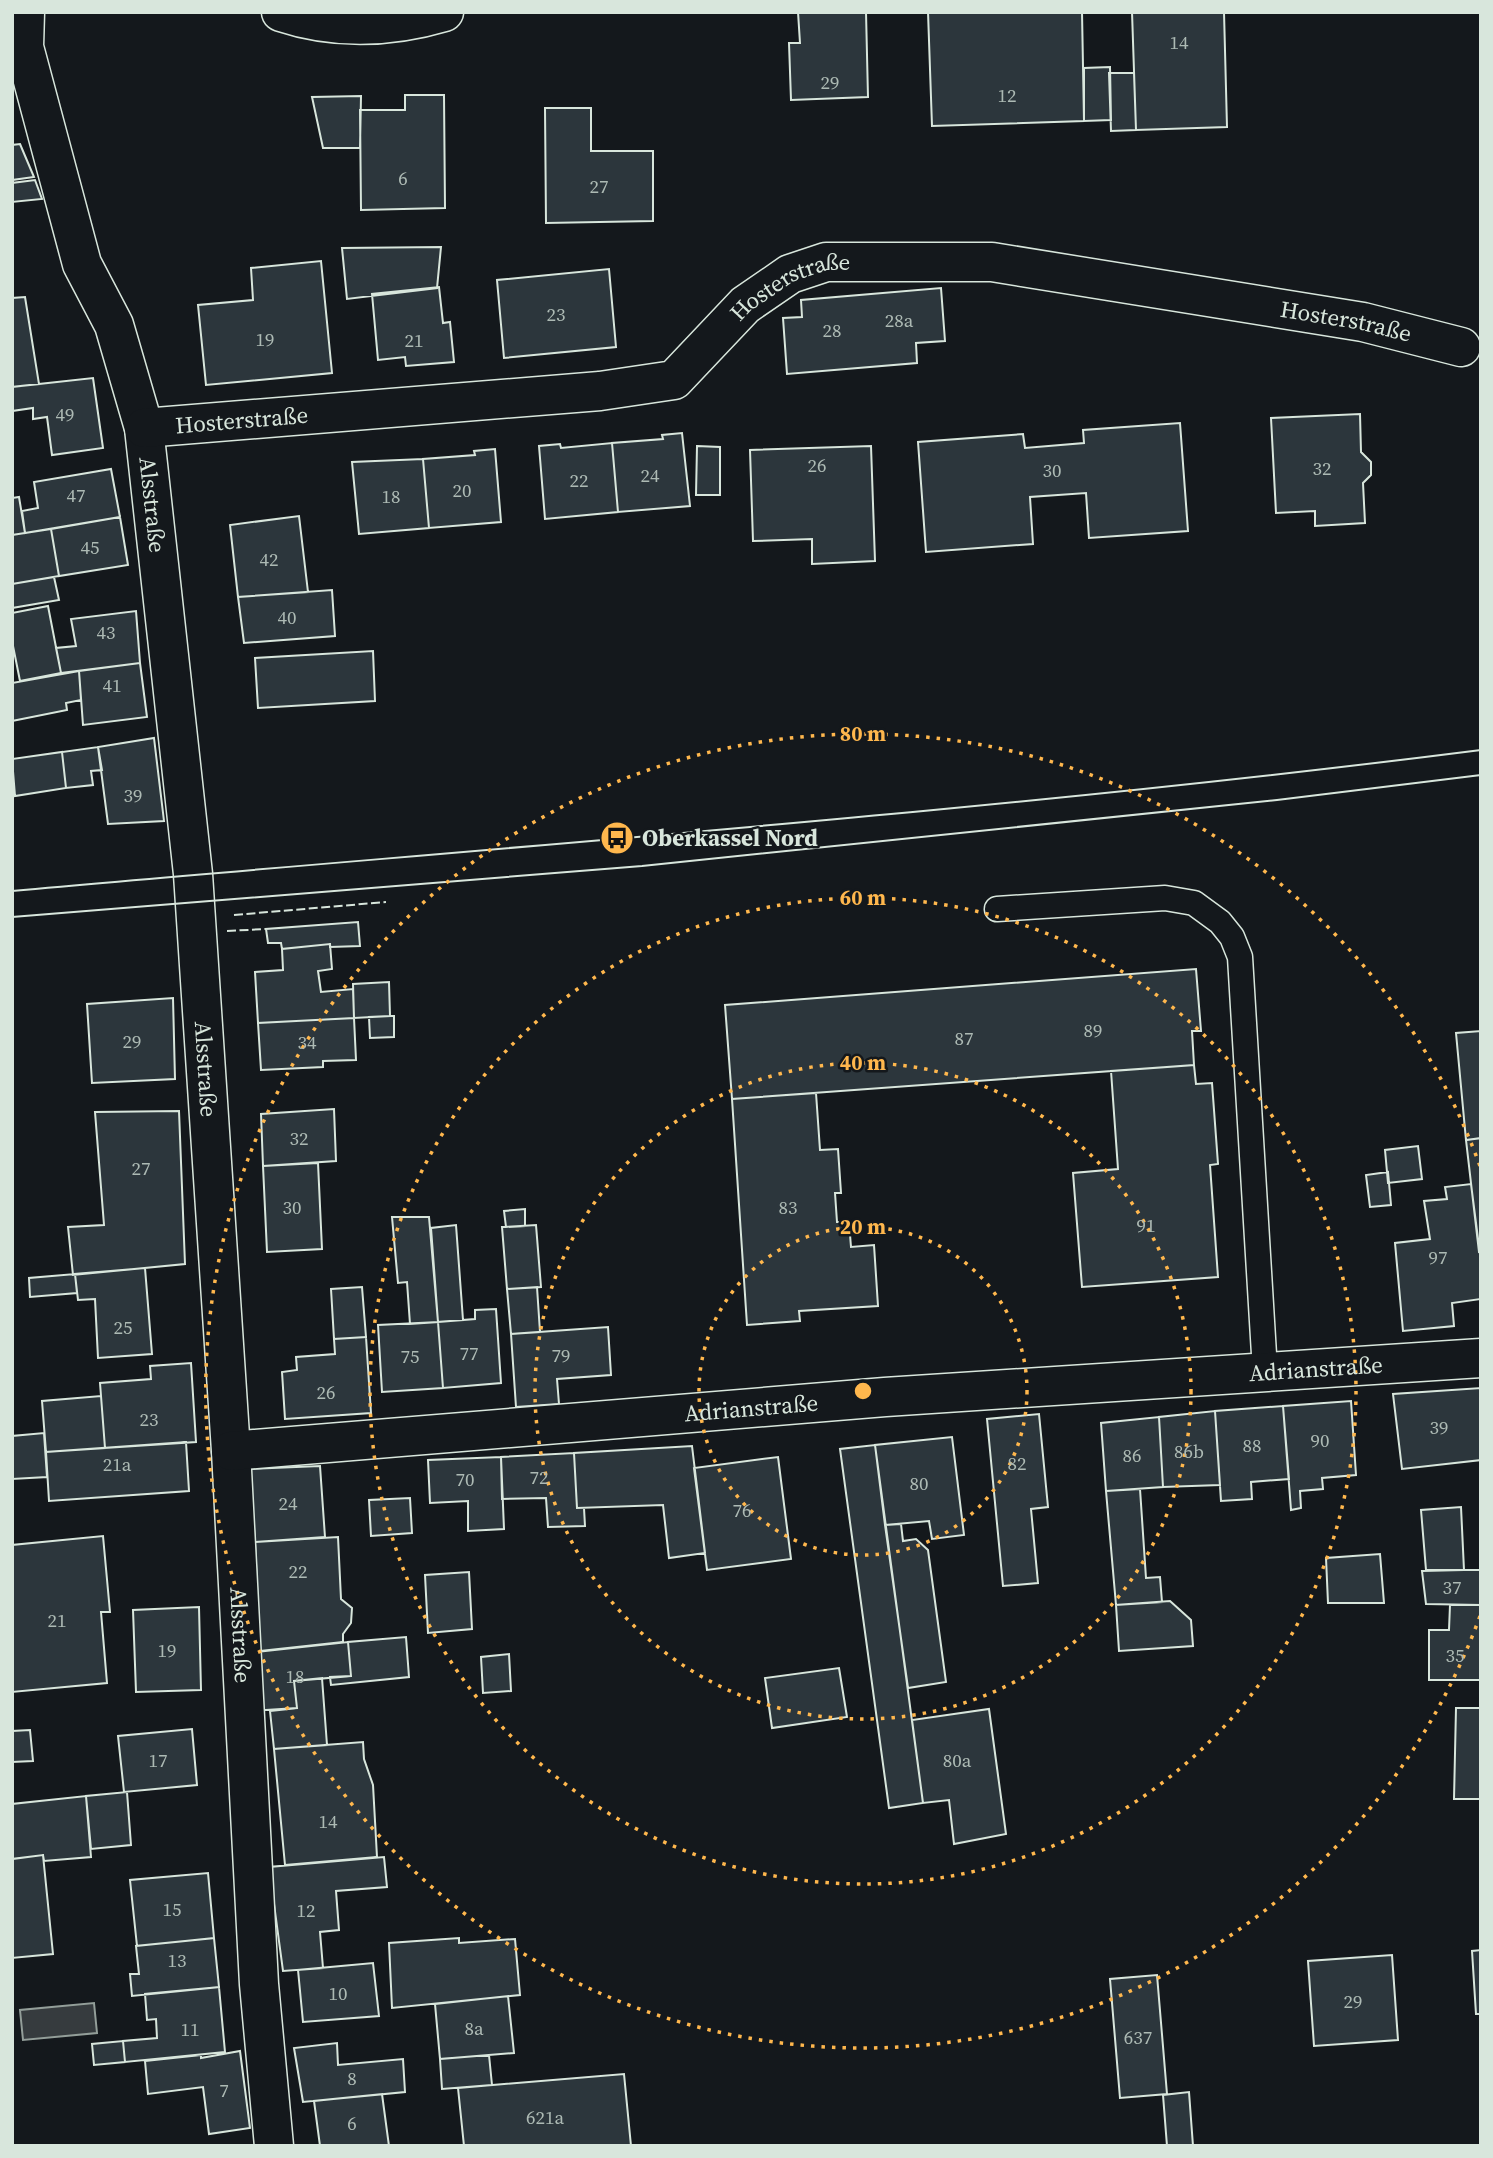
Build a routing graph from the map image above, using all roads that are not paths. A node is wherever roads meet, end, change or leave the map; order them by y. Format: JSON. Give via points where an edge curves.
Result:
{"nodes":[{"id":1,"x":25,"y":12,"type":"edge"},
{"id":2,"x":281,"y":12,"type":"edge"},
{"id":3,"x":444,"y":12,"type":"edge"},
{"id":4,"x":1461,"y":347,"type":"dead end"},
{"id":5,"x":144,"y":428,"type":"junction"},
{"id":6,"x":997,"y":908,"type":"dead end"},
{"id":7,"x":1481,"y":1358,"type":"edge"},
{"id":8,"x":1265,"y":1371,"type":"junction"},
{"id":9,"x":231,"y":1451,"type":"junction"},
{"id":10,"x":274,"y":2146,"type":"edge"}],
"edges":[{"from":1,"to":5,"type":"street","name":"Alsstraße","via":[[24,47],[82,264],[114,325]]},
{"from":2,"to":3,"type":"street","via":[[315,23],[404,24]]},
{"from":4,"to":5,"type":"street","name":"Hosterstraße","via":[[1363,322],[992,262],[826,262],[790,274],[745,305],[674,380],[600,391]]},
{"from":5,"to":9,"type":"street","name":"Alsstraße","via":[[193,874]]},
{"from":6,"to":8,"type":"lane","via":[[1165,898],[1194,903],[1233,937],[1240,957]]},
{"from":7,"to":8,"type":"street","name":"Adrianstraße"},
{"from":8,"to":9,"type":"street","name":"Adrianstraße"},
{"from":9,"to":10,"type":"street","name":"Alsstraße","via":[[260,1984]]}]}
